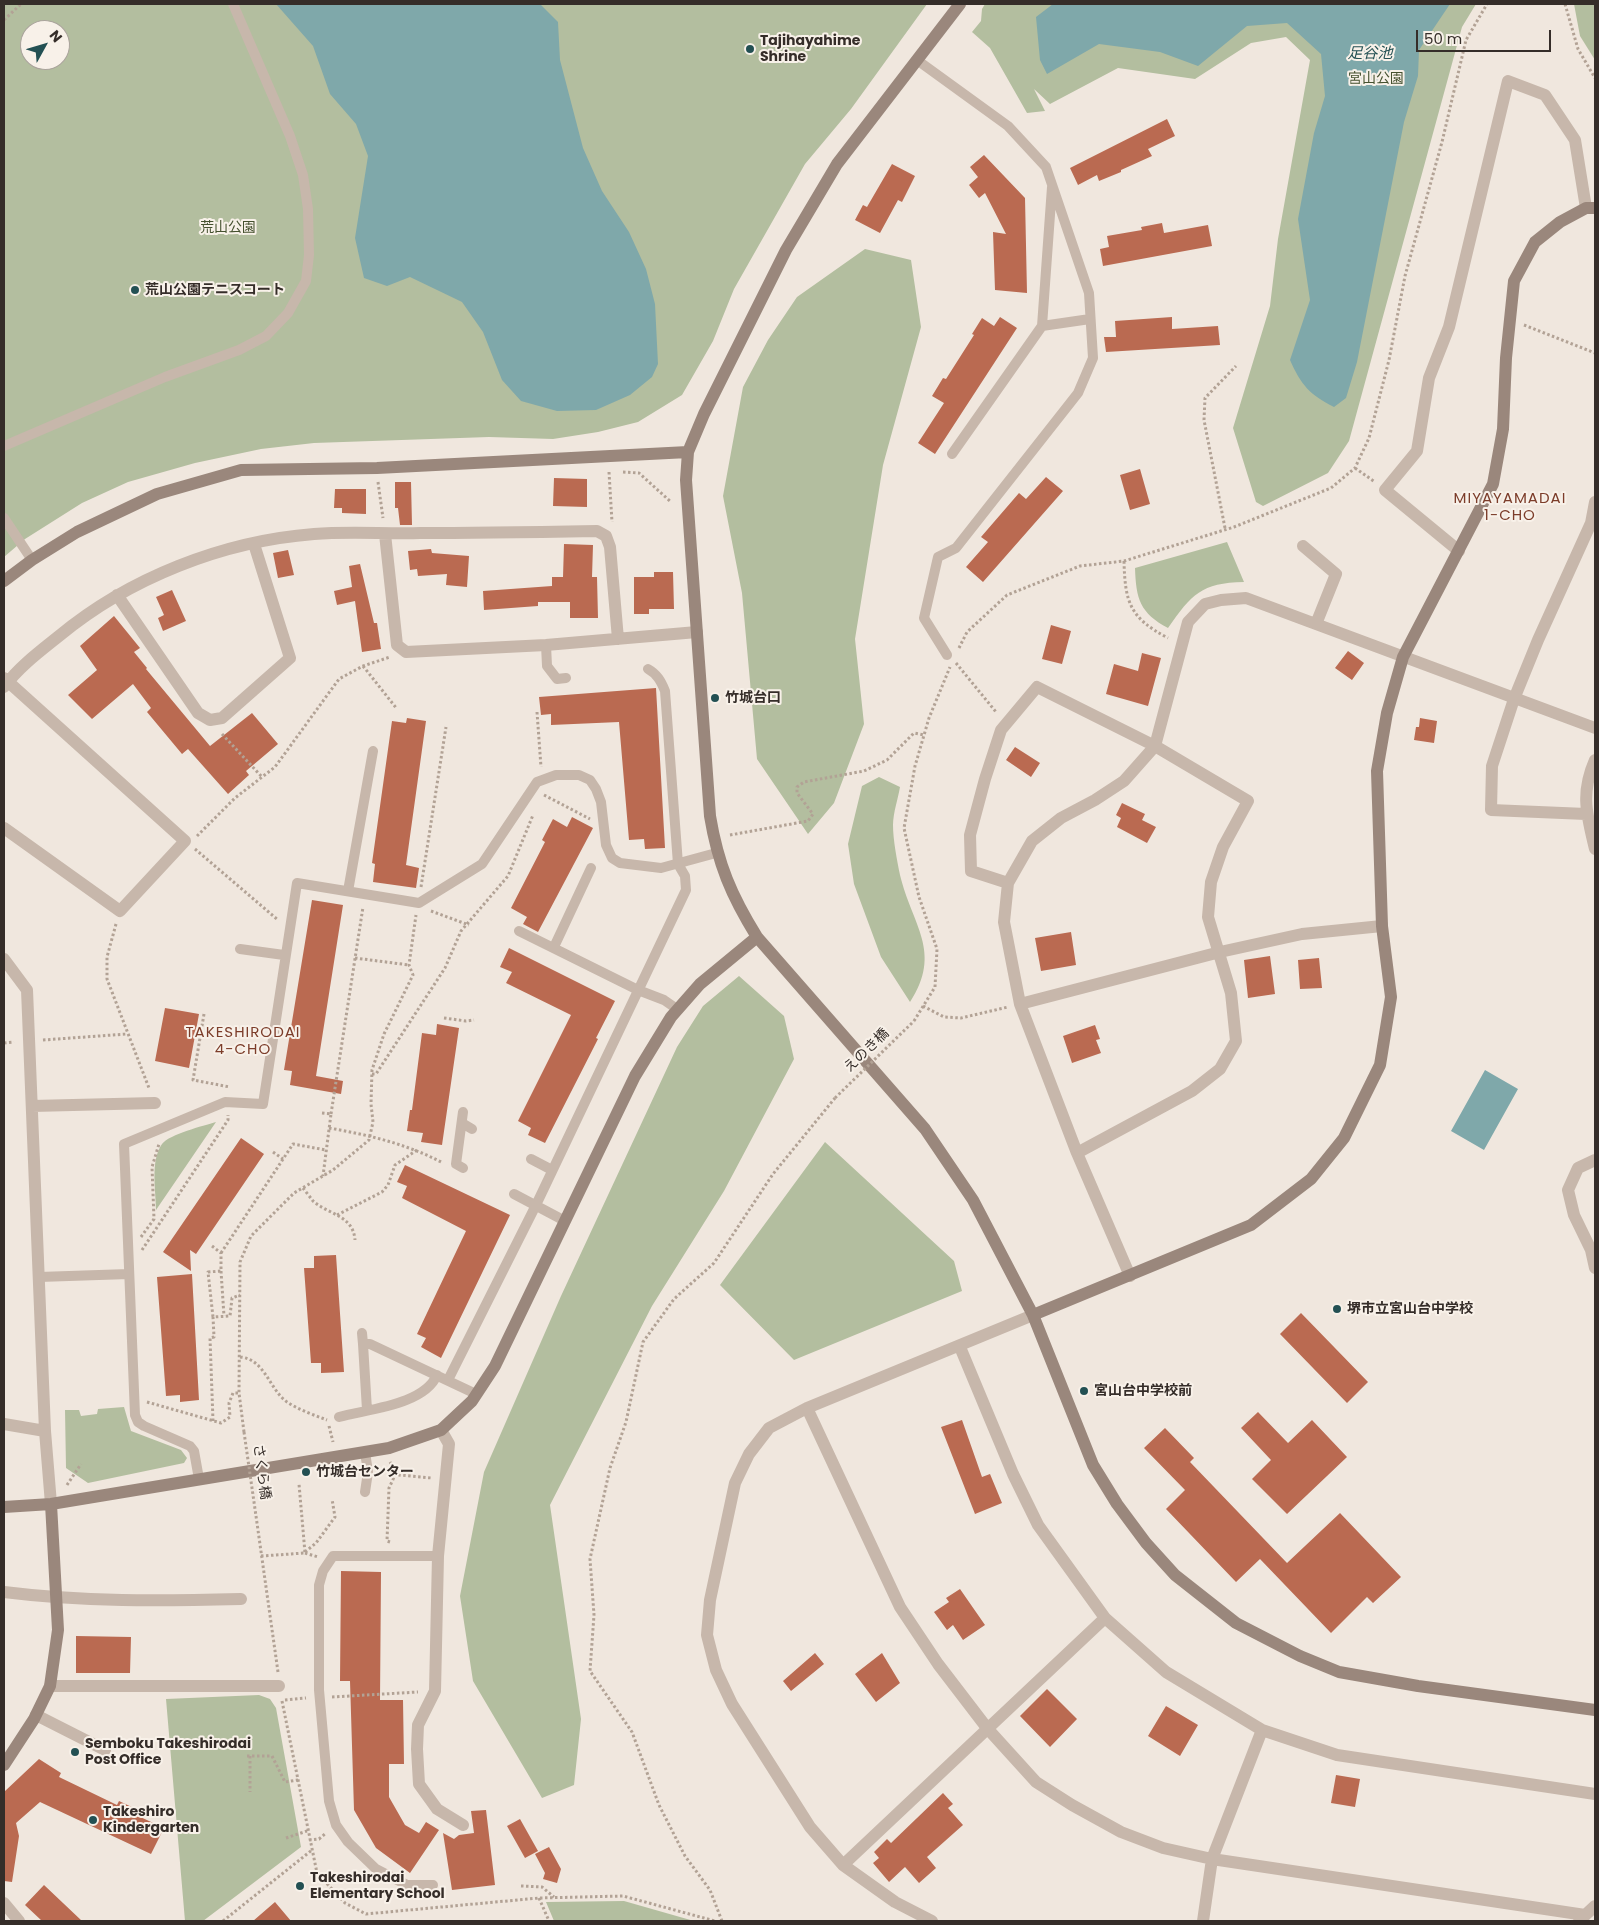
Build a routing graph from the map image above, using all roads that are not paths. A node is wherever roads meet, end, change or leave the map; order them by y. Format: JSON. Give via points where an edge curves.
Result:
{"nodes":[{"id":1,"x":233,"y":4,"type":"edge"},
{"id":2,"x":960,"y":4,"type":"edge"},
{"id":3,"x":917,"y":60,"type":"junction"},
{"id":4,"x":1052,"y":184,"type":"junction"},
{"id":5,"x":1591,"y":208,"type":"edge"},
{"id":6,"x":1090,"y":319,"type":"junction"},
{"id":7,"x":1042,"y":326,"type":"junction"},
{"id":8,"x":4,"y":446,"type":"edge"},
{"id":9,"x":688,"y":452,"type":"junction"},
{"id":10,"x":952,"y":454,"type":"dead end"},
{"id":11,"x":1595,"y":502,"type":"edge"},
{"id":12,"x":4,"y":518,"type":"edge"},
{"id":13,"x":385,"y":534,"type":"junction"},
{"id":14,"x":254,"y":544,"type":"junction"},
{"id":15,"x":1303,"y":546,"type":"dead end"},
{"id":16,"x":1459,"y":551,"type":"junction"},
{"id":17,"x":32,"y":560,"type":"junction"},
{"id":18,"x":4,"y":581,"type":"edge"},
{"id":19,"x":117,"y":595,"type":"junction"},
{"id":20,"x":1316,"y":624,"type":"junction"},
{"id":21,"x":696,"y":632,"type":"junction"},
{"id":22,"x":618,"y":639,"type":"junction"},
{"id":23,"x":546,"y":646,"type":"junction"},
{"id":24,"x":950,"y":657,"type":"road end"},
{"id":25,"x":1403,"y":657,"type":"junction"},
{"id":26,"x":648,"y":670,"type":"dead end"},
{"id":27,"x":566,"y":678,"type":"dead end"},
{"id":28,"x":5,"y":682,"type":"edge"},
{"id":29,"x":1514,"y":698,"type":"junction"},
{"id":30,"x":1595,"y":728,"type":"edge"},
{"id":31,"x":1155,"y":746,"type":"junction"},
{"id":32,"x":373,"y":750,"type":"dead end"},
{"id":33,"x":1595,"y":760,"type":"edge"},
{"id":34,"x":1586,"y":814,"type":"junction"},
{"id":35,"x":4,"y":828,"type":"edge"},
{"id":36,"x":1595,"y":849,"type":"edge"},
{"id":37,"x":716,"y":853,"type":"junction"},
{"id":38,"x":678,"y":864,"type":"junction"},
{"id":39,"x":591,"y":868,"type":"dead end"},
{"id":40,"x":1008,"y":883,"type":"junction"},
{"id":41,"x":348,"y":891,"type":"junction"},
{"id":42,"x":1382,"y":926,"type":"junction"},
{"id":43,"x":519,"y":931,"type":"dead end"},
{"id":44,"x":757,"y":937,"type":"junction"},
{"id":45,"x":554,"y":947,"type":"junction"},
{"id":46,"x":240,"y":949,"type":"dead end"},
{"id":47,"x":1220,"y":952,"type":"junction"},
{"id":48,"x":284,"y":955,"type":"junction"},
{"id":49,"x":4,"y":959,"type":"edge"},
{"id":50,"x":638,"y":990,"type":"junction"},
{"id":51,"x":1020,"y":1004,"type":"junction"},
{"id":52,"x":677,"y":1009,"type":"junction"},
{"id":53,"x":155,"y":1103,"type":"road end"},
{"id":54,"x":32,"y":1106,"type":"junction"},
{"id":55,"x":463,"y":1112,"type":"dead end"},
{"id":56,"x":462,"y":1124,"type":"junction"},
{"id":57,"x":472,"y":1128,"type":"dead end"},
{"id":58,"x":1077,"y":1153,"type":"junction"},
{"id":59,"x":531,"y":1159,"type":"dead end"},
{"id":60,"x":1595,"y":1160,"type":"edge"},
{"id":61,"x":460,"y":1166,"type":"road end"},
{"id":62,"x":552,"y":1170,"type":"junction"},
{"id":63,"x":514,"y":1194,"type":"dead end"},
{"id":64,"x":536,"y":1205,"type":"junction"},
{"id":65,"x":565,"y":1221,"type":"junction"},
{"id":66,"x":1595,"y":1268,"type":"edge"},
{"id":67,"x":129,"y":1274,"type":"junction"},
{"id":68,"x":1130,"y":1276,"type":"junction"},
{"id":69,"x":39,"y":1277,"type":"junction"},
{"id":70,"x":1033,"y":1315,"type":"junction"},
{"id":71,"x":362,"y":1333,"type":"dead end"},
{"id":72,"x":363,"y":1344,"type":"junction"},
{"id":73,"x":960,"y":1347,"type":"junction"},
{"id":74,"x":437,"y":1375,"type":"junction"},
{"id":75,"x":448,"y":1380,"type":"junction"},
{"id":76,"x":476,"y":1394,"type":"junction"},
{"id":77,"x":807,"y":1408,"type":"junction"},
{"id":78,"x":367,"y":1410,"type":"junction"},
{"id":79,"x":339,"y":1417,"type":"dead end"},
{"id":80,"x":4,"y":1424,"type":"edge"},
{"id":81,"x":441,"y":1430,"type":"junction"},
{"id":82,"x":45,"y":1431,"type":"junction"},
{"id":83,"x":365,"y":1452,"type":"junction"},
{"id":84,"x":199,"y":1479,"type":"junction"},
{"id":85,"x":365,"y":1492,"type":"dead end"},
{"id":86,"x":51,"y":1504,"type":"junction"},
{"id":87,"x":4,"y":1507,"type":"edge"},
{"id":88,"x":438,"y":1556,"type":"junction"},
{"id":89,"x":4,"y":1592,"type":"edge"},
{"id":90,"x":57,"y":1599,"type":"junction"},
{"id":91,"x":241,"y":1599,"type":"dead end"},
{"id":92,"x":1105,"y":1618,"type":"junction"},
{"id":93,"x":50,"y":1686,"type":"junction"},
{"id":94,"x":279,"y":1686,"type":"road end"},
{"id":95,"x":1595,"y":1710,"type":"edge"},
{"id":96,"x":36,"y":1715,"type":"junction"},
{"id":97,"x":987,"y":1728,"type":"junction"},
{"id":98,"x":1262,"y":1730,"type":"junction"},
{"id":99,"x":104,"y":1750,"type":"dead end"},
{"id":100,"x":4,"y":1765,"type":"edge"},
{"id":101,"x":1595,"y":1794,"type":"edge"},
{"id":102,"x":463,"y":1825,"type":"dead end"},
{"id":103,"x":1212,"y":1859,"type":"junction"},
{"id":104,"x":843,"y":1865,"type":"junction"},
{"id":105,"x":433,"y":1885,"type":"dead end"},
{"id":106,"x":4,"y":1903,"type":"edge"},
{"id":107,"x":1595,"y":1906,"type":"edge"},
{"id":108,"x":1582,"y":1918,"type":"edge"},
{"id":109,"x":19,"y":1921,"type":"edge"},
{"id":110,"x":932,"y":1921,"type":"edge"},
{"id":111,"x":1203,"y":1921,"type":"edge"}],
"edges":[{"from":1,"to":8,"type":"lane","via":[[290,136],[303,175],[308,209],[306,281],[288,313],[266,336]]},
{"from":2,"to":3,"type":"street"},
{"from":3,"to":4,"type":"lane","via":[[1008,126],[1046,167]]},
{"from":3,"to":9,"type":"street","via":[[836,164],[791,241]]},
{"from":4,"to":6,"type":"lane","via":[[1089,293]]},
{"from":4,"to":7,"type":"lane"},
{"from":5,"to":16,"type":"street","via":[[1560,222],[1535,242],[1514,281],[1503,429],[1493,484]]},
{"from":5,"to":16,"type":"street","via":[[1575,140],[1545,95],[1508,81],[1449,327],[1429,378],[1417,451],[1385,490]]},
{"from":6,"to":7,"type":"lane"},
{"from":6,"to":24,"type":"lane","via":[[1093,358],[1078,394],[956,548],[938,557],[924,618]]},
{"from":7,"to":10,"type":"lane"},
{"from":9,"to":17,"type":"street","via":[[377,468],[242,470],[157,494],[77,532]]},
{"from":9,"to":21,"type":"street","via":[[686,480]]},
{"from":11,"to":29,"type":"street","via":[[1591,523]]},
{"from":12,"to":17,"type":"lane"},
{"from":13,"to":14,"type":"street","via":[[314,534]]},
{"from":13,"to":22,"type":"street","via":[[597,531],[606,536],[610,547]]},
{"from":13,"to":23,"type":"street","via":[[400,650]]},
{"from":14,"to":19,"type":"street","via":[[214,554]]},
{"from":14,"to":19,"type":"street","via":[[290,658],[222,718],[210,720],[198,713]]},
{"from":15,"to":20,"type":"street","via":[[1336,574]]},
{"from":16,"to":25,"type":"street"},
{"from":17,"to":18,"type":"street"},
{"from":19,"to":28,"type":"street","via":[[74,624]]},
{"from":20,"to":25,"type":"street"},
{"from":20,"to":31,"type":"street","via":[[1246,598],[1205,604],[1188,622]]},
{"from":21,"to":22,"type":"street"},
{"from":21,"to":37,"type":"street","via":[[710,816]]},
{"from":22,"to":23,"type":"street"},
{"from":23,"to":27,"type":"lane","via":[[548,666],[557,679]]},
{"from":25,"to":29,"type":"street"},
{"from":25,"to":42,"type":"street","via":[[1387,713],[1376,771]]},
{"from":26,"to":38,"type":"lane","via":[[654,673],[665,691]]},
{"from":28,"to":35,"type":"street","via":[[187,842],[120,911]]},
{"from":29,"to":30,"type":"street"},
{"from":29,"to":34,"type":"street","via":[[1492,766],[1492,810]]},
{"from":31,"to":40,"type":"street","via":[[1124,781],[1061,818],[1032,840]]},
{"from":31,"to":40,"type":"street","via":[[1037,687],[1001,730],[970,835],[971,871]]},
{"from":31,"to":47,"type":"street","via":[[1248,801],[1223,847],[1211,882],[1208,917]]},
{"from":32,"to":41,"type":"lane"},
{"from":33,"to":34,"type":"street","via":[[1587,779]]},
{"from":34,"to":36,"type":"street"},
{"from":37,"to":38,"type":"lane"},
{"from":37,"to":44,"type":"street","via":[[735,902]]},
{"from":38,"to":41,"type":"lane","via":[[661,868],[620,863],[612,858],[606,845],[601,802],[590,780],[579,775],[556,775],[537,782],[482,864],[423,906]]},
{"from":38,"to":50,"type":"lane","via":[[686,890]]},
{"from":39,"to":45,"type":"lane"},
{"from":40,"to":51,"type":"street","via":[[1004,922]]},
{"from":41,"to":48,"type":"lane","via":[[297,883]]},
{"from":42,"to":47,"type":"street","via":[[1302,934]]},
{"from":42,"to":68,"type":"street","via":[[1391,997],[1380,1065],[1344,1138],[1311,1179],[1251,1225]]},
{"from":43,"to":45,"type":"lane"},
{"from":44,"to":52,"type":"street","via":[[700,984]]},
{"from":44,"to":70,"type":"street","via":[[925,1129],[973,1200]]},
{"from":45,"to":50,"type":"lane"},
{"from":46,"to":48,"type":"lane"},
{"from":47,"to":51,"type":"street"},
{"from":47,"to":58,"type":"street","via":[[1231,993],[1236,1041],[1220,1069],[1192,1091]]},
{"from":48,"to":67,"type":"lane","via":[[263,1104],[225,1102],[124,1144]]},
{"from":49,"to":54,"type":"street","via":[[27,990]]},
{"from":50,"to":52,"type":"lane"},
{"from":50,"to":62,"type":"lane"},
{"from":51,"to":58,"type":"street"},
{"from":52,"to":65,"type":"street","via":[[635,1076]]},
{"from":53,"to":54,"type":"street"},
{"from":54,"to":69,"type":"street"},
{"from":55,"to":56,"type":"lane"},
{"from":56,"to":57,"type":"lane"},
{"from":56,"to":61,"type":"lane"},
{"from":58,"to":68,"type":"street"},
{"from":59,"to":62,"type":"lane"},
{"from":60,"to":66,"type":"street","via":[[1578,1168],[1568,1190],[1574,1215],[1591,1250]]},
{"from":62,"to":64,"type":"lane"},
{"from":63,"to":64,"type":"lane"},
{"from":64,"to":65,"type":"lane"},
{"from":64,"to":75,"type":"lane"},
{"from":65,"to":76,"type":"street","via":[[495,1366]]},
{"from":67,"to":69,"type":"lane"},
{"from":67,"to":84,"type":"lane","via":[[135,1415],[144,1426],[190,1446],[194,1451]]},
{"from":68,"to":70,"type":"street"},
{"from":69,"to":82,"type":"street"},
{"from":70,"to":73,"type":"street"},
{"from":70,"to":95,"type":"street","via":[[1093,1465],[1117,1504],[1146,1544],[1175,1575],[1229,1618],[1270,1641],[1339,1672]]},
{"from":71,"to":72,"type":"lane"},
{"from":72,"to":74,"type":"lane","via":[[370,1344]]},
{"from":72,"to":78,"type":"lane"},
{"from":73,"to":77,"type":"street"},
{"from":73,"to":92,"type":"street","via":[[1013,1474],[1038,1524]]},
{"from":74,"to":75,"type":"lane"},
{"from":74,"to":78,"type":"lane","via":[[433,1385],[411,1399]]},
{"from":75,"to":76,"type":"lane"},
{"from":76,"to":81,"type":"street"},
{"from":77,"to":97,"type":"street","via":[[900,1607]]},
{"from":77,"to":104,"type":"street","via":[[769,1428],[749,1454],[735,1483],[710,1600],[707,1635],[716,1670],[732,1704],[810,1827]]},
{"from":78,"to":79,"type":"lane"},
{"from":80,"to":82,"type":"street"},
{"from":81,"to":83,"type":"street","via":[[389,1448]]},
{"from":81,"to":88,"type":"street","via":[[449,1444]]},
{"from":82,"to":86,"type":"street"},
{"from":83,"to":84,"type":"street"},
{"from":83,"to":85,"type":"lane","via":[[368,1472]]},
{"from":84,"to":86,"type":"street"},
{"from":86,"to":87,"type":"street"},
{"from":86,"to":90,"type":"street"},
{"from":88,"to":102,"type":"street","via":[[435,1691],[418,1725],[419,1784],[437,1809]]},
{"from":88,"to":105,"type":"lane","via":[[333,1556],[319,1585],[320,1698],[329,1801],[336,1824],[348,1842],[376,1870],[407,1885]]},
{"from":89,"to":90,"type":"street"},
{"from":90,"to":91,"type":"street"},
{"from":90,"to":93,"type":"street","via":[[58,1630]]},
{"from":92,"to":97,"type":"street"},
{"from":92,"to":98,"type":"street","via":[[1166,1672]]},
{"from":93,"to":94,"type":"street"},
{"from":93,"to":96,"type":"street"},
{"from":96,"to":99,"type":"street"},
{"from":96,"to":100,"type":"street"},
{"from":97,"to":103,"type":"street","via":[[1036,1782],[1072,1805],[1121,1832],[1162,1848]]},
{"from":97,"to":104,"type":"street"},
{"from":98,"to":101,"type":"street","via":[[1337,1755]]},
{"from":98,"to":103,"type":"street"},
{"from":103,"to":108,"type":"street"},
{"from":103,"to":111,"type":"street"},
{"from":104,"to":110,"type":"street","via":[[895,1902]]},
{"from":106,"to":109,"type":"street"},
{"from":107,"to":108,"type":"street"}]}
